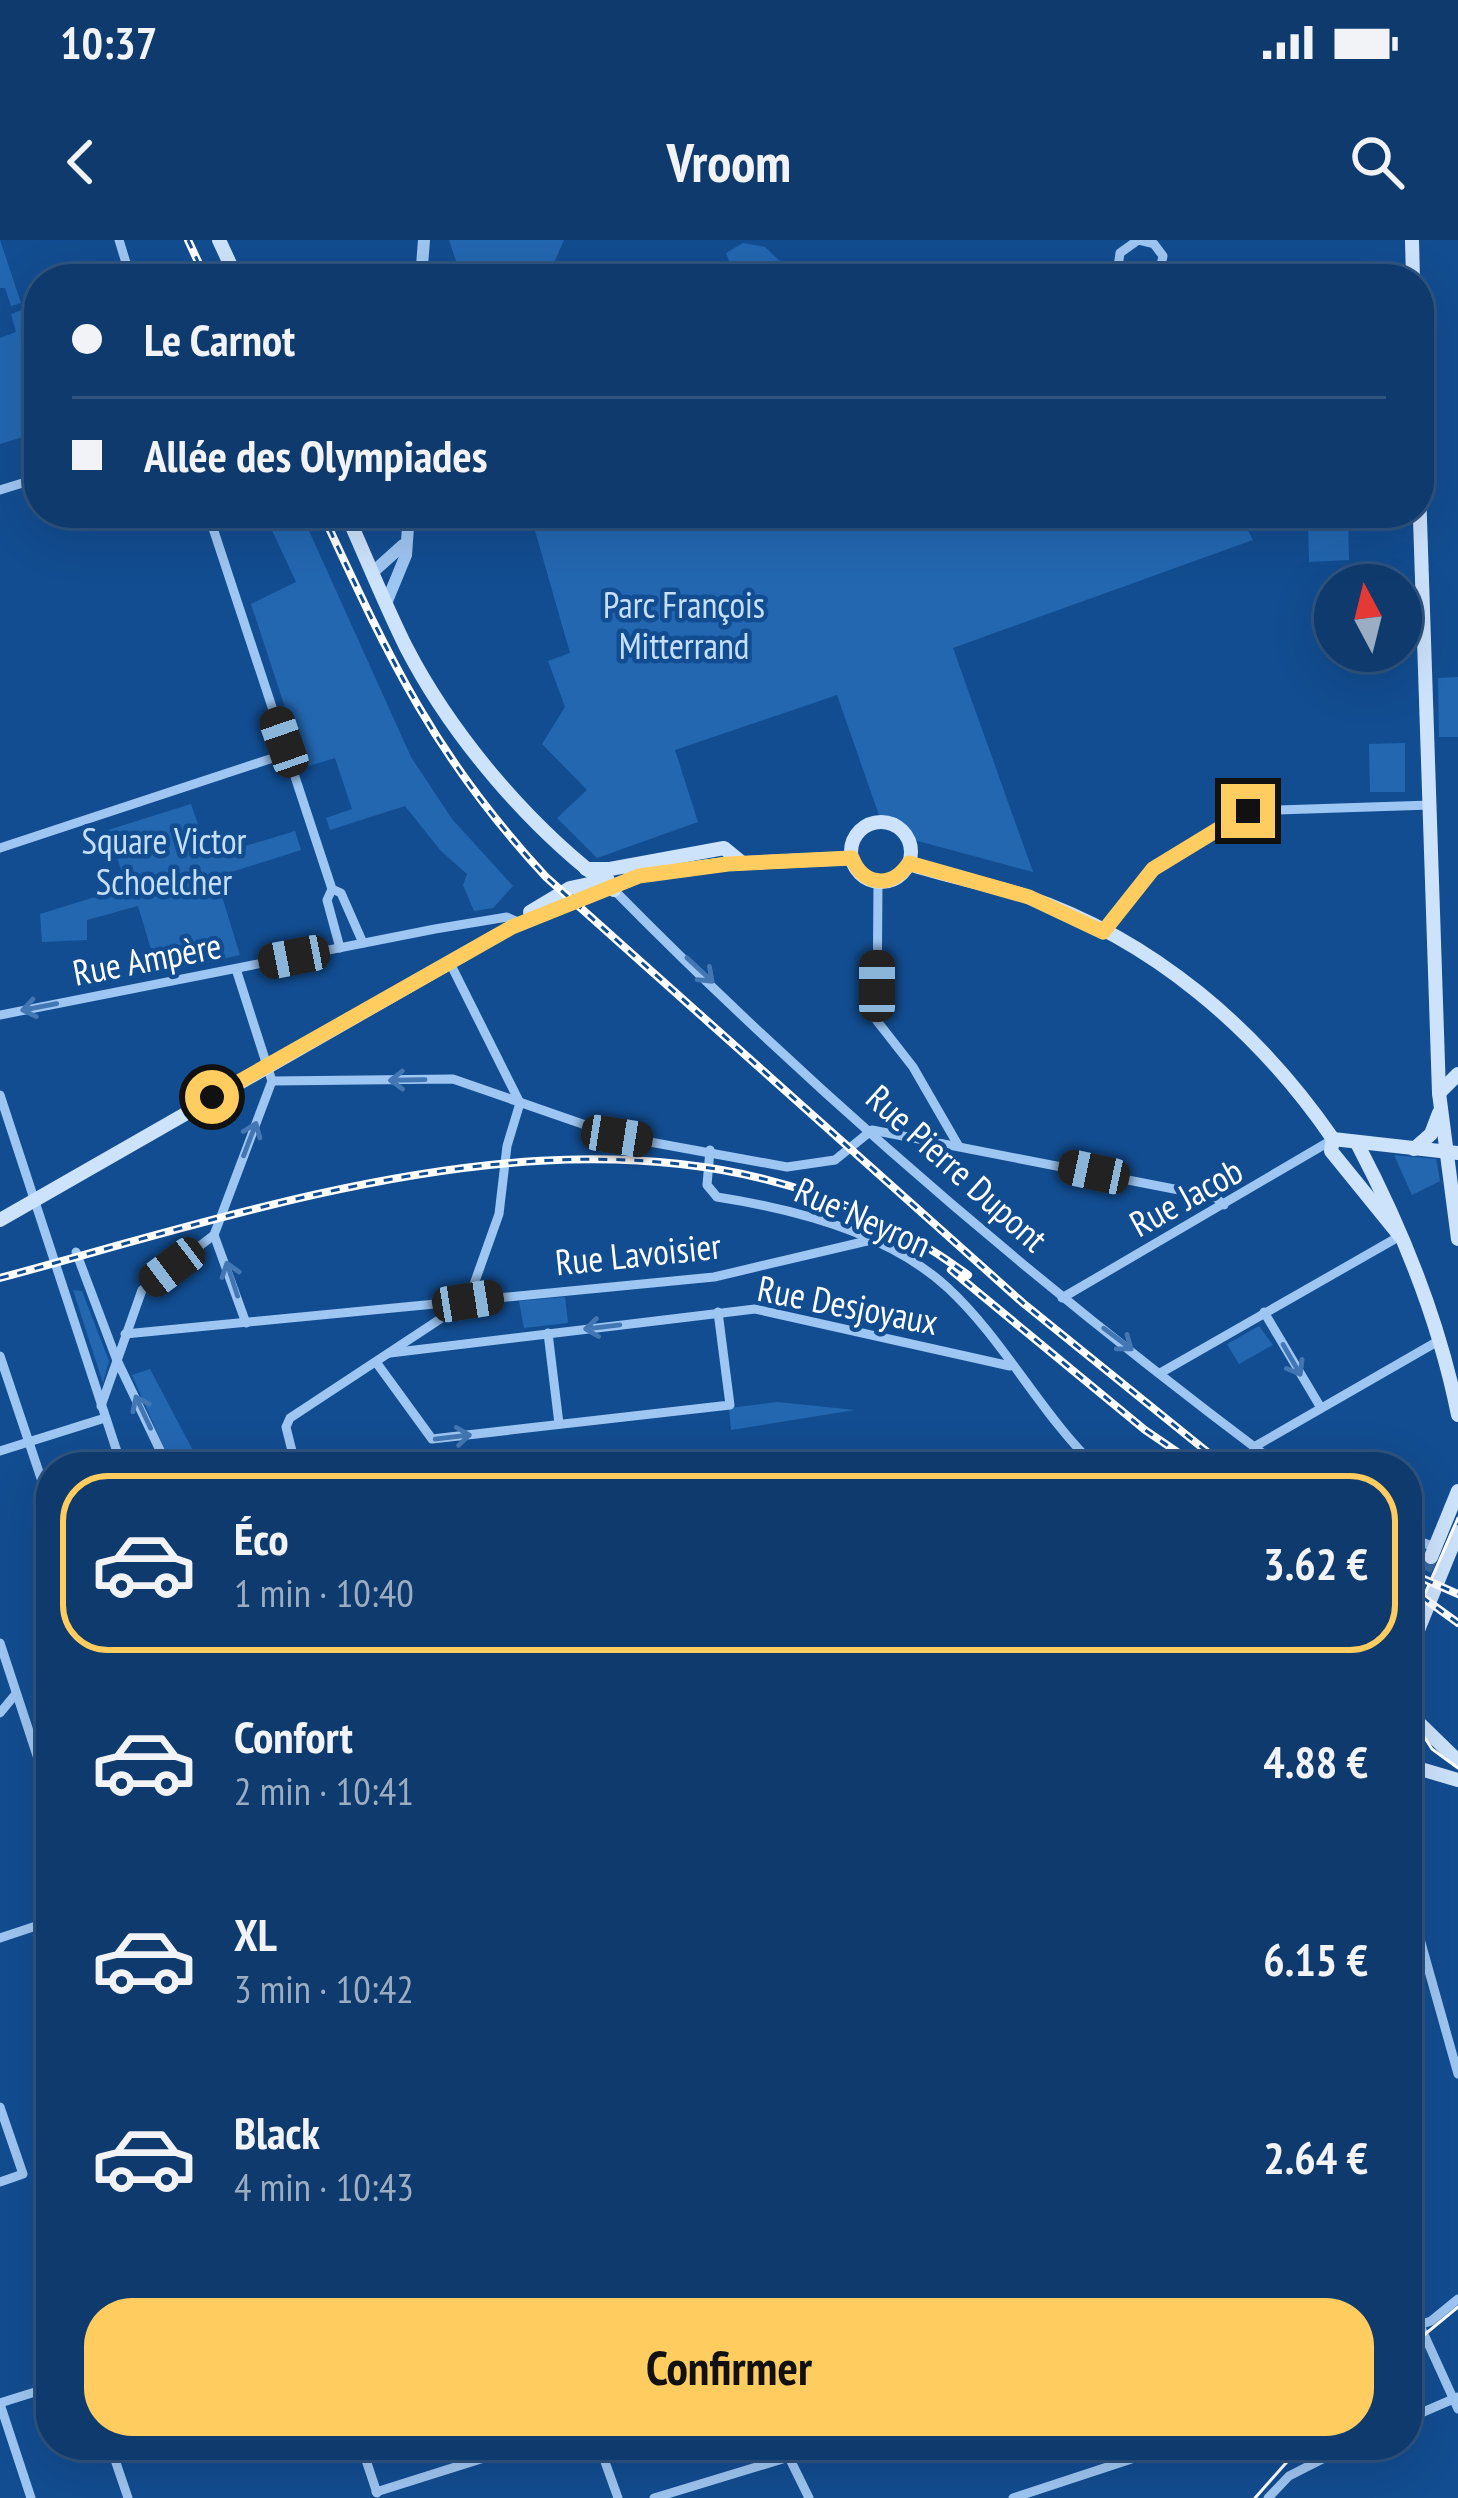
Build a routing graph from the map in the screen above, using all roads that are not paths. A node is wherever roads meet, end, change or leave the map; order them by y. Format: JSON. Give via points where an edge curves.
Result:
{"nodes":[{"id":1,"x":1120,"y":243,"type":"edge"},
{"id":2,"x":1164,"y":264,"type":"edge"},
{"id":3,"x":213,"y":528,"type":"edge"},
{"id":4,"x":353,"y":528,"type":"edge"},
{"id":5,"x":408,"y":528,"type":"edge"},
{"id":6,"x":1420,"y":528,"type":"edge"},
{"id":7,"x":408,"y":533,"type":"junction"},
{"id":8,"x":373,"y":572,"type":"junction"},
{"id":9,"x":387,"y":601,"type":"junction"},
{"id":10,"x":288,"y":753,"type":"junction"},
{"id":11,"x":1431,"y":805,"type":"junction"},
{"id":12,"x":0,"y":848,"type":"edge"},
{"id":13,"x":571,"y":854,"type":"junction"},
{"id":14,"x":852,"y":858,"type":"junction"},
{"id":15,"x":742,"y":863,"type":"junction"},
{"id":16,"x":909,"y":863,"type":"junction"},
{"id":17,"x":597,"y":881,"type":"junction"},
{"id":18,"x":878,"y":882,"type":"junction"},
{"id":19,"x":570,"y":888,"type":"junction"},
{"id":20,"x":332,"y":889,"type":"junction"},
{"id":21,"x":557,"y":908,"type":"junction"},
{"id":22,"x":514,"y":924,"type":"junction"},
{"id":23,"x":1103,"y":932,"type":"junction"},
{"id":24,"x":363,"y":944,"type":"junction"},
{"id":25,"x":340,"y":948,"type":"junction"},
{"id":26,"x":449,"y":961,"type":"junction"},
{"id":27,"x":236,"y":968,"type":"junction"},
{"id":28,"x":0,"y":1015,"type":"edge"},
{"id":29,"x":268,"y":1064,"type":"junction"},
{"id":30,"x":1458,"y":1074,"type":"edge"},
{"id":31,"x":272,"y":1081,"type":"junction"},
{"id":32,"x":0,"y":1095,"type":"edge"},
{"id":33,"x":1439,"y":1100,"type":"junction"},
{"id":34,"x":520,"y":1102,"type":"junction"},
{"id":35,"x":872,"y":1130,"type":"junction"},
{"id":36,"x":1334,"y":1139,"type":"junction"},
{"id":37,"x":958,"y":1145,"type":"junction"},
{"id":38,"x":1358,"y":1145,"type":"junction"},
{"id":39,"x":1414,"y":1149,"type":"junction"},
{"id":40,"x":710,"y":1150,"type":"junction"},
{"id":41,"x":1452,"y":1152,"type":"edge"},
{"id":42,"x":34,"y":1201,"type":"junction"},
{"id":43,"x":1225,"y":1205,"type":"junction"},
{"id":44,"x":0,"y":1220,"type":"edge"},
{"id":45,"x":214,"y":1235,"type":"junction"},
{"id":46,"x":1400,"y":1236,"type":"junction"},
{"id":47,"x":1458,"y":1239,"type":"edge"},
{"id":48,"x":867,"y":1241,"type":"junction"},
{"id":49,"x":76,"y":1252,"type":"dead end"},
{"id":50,"x":85,"y":1277,"type":"junction"},
{"id":51,"x":61,"y":1285,"type":"junction"},
{"id":52,"x":1062,"y":1298,"type":"junction"},
{"id":53,"x":468,"y":1301,"type":"junction"},
{"id":54,"x":718,"y":1312,"type":"junction"},
{"id":55,"x":1264,"y":1312,"type":"junction"},
{"id":56,"x":246,"y":1323,"type":"junction"},
{"id":57,"x":548,"y":1333,"type":"junction"},
{"id":58,"x":125,"y":1334,"type":"junction"},
{"id":59,"x":1440,"y":1340,"type":"junction"},
{"id":60,"x":390,"y":1353,"type":"junction"},
{"id":61,"x":0,"y":1356,"type":"edge"},
{"id":62,"x":116,"y":1358,"type":"junction"},
{"id":63,"x":376,"y":1362,"type":"junction"},
{"id":64,"x":1010,"y":1366,"type":"junction"},
{"id":65,"x":1162,"y":1372,"type":"junction"},
{"id":66,"x":1321,"y":1408,"type":"junction"},
{"id":67,"x":103,"y":1412,"type":"junction"},
{"id":68,"x":1458,"y":1415,"type":"edge"},
{"id":69,"x":559,"y":1424,"type":"junction"},
{"id":70,"x":29,"y":1442,"type":"junction"},
{"id":71,"x":1254,"y":1447,"type":"junction"},
{"id":72,"x":0,"y":1451,"type":"edge"},
{"id":73,"x":117,"y":1452,"type":"edge"},
{"id":74,"x":161,"y":1452,"type":"edge"},
{"id":75,"x":292,"y":1452,"type":"edge"},
{"id":76,"x":1083,"y":1452,"type":"edge"},
{"id":77,"x":1261,"y":1452,"type":"edge"},
{"id":78,"x":36,"y":1463,"type":"edge"},
{"id":79,"x":1458,"y":1491,"type":"edge"},
{"id":80,"x":1458,"y":1532,"type":"edge"},
{"id":81,"x":1422,"y":1546,"type":"edge"},
{"id":82,"x":1437,"y":1555,"type":"junction"},
{"id":83,"x":1422,"y":1588,"type":"edge"},
{"id":84,"x":0,"y":1643,"type":"edge"},
{"id":85,"x":14,"y":1696,"type":"junction"},
{"id":86,"x":0,"y":1713,"type":"edge"},
{"id":87,"x":1422,"y":1726,"type":"edge"},
{"id":88,"x":36,"y":1738,"type":"edge"},
{"id":89,"x":32,"y":1740,"type":"junction"},
{"id":90,"x":36,"y":1752,"type":"edge"},
{"id":91,"x":1458,"y":1762,"type":"edge"},
{"id":92,"x":1422,"y":1769,"type":"edge"},
{"id":93,"x":1458,"y":1780,"type":"edge"},
{"id":94,"x":36,"y":1926,"type":"edge"},
{"id":95,"x":0,"y":1938,"type":"edge"},
{"id":96,"x":1422,"y":1944,"type":"edge"},
{"id":97,"x":1458,"y":2074,"type":"edge"},
{"id":98,"x":0,"y":2107,"type":"edge"},
{"id":99,"x":0,"y":2182,"type":"edge"},
{"id":100,"x":1458,"y":2299,"type":"edge"},
{"id":101,"x":1422,"y":2322,"type":"edge"},
{"id":102,"x":1422,"y":2343,"type":"edge"},
{"id":103,"x":36,"y":2391,"type":"edge"},
{"id":104,"x":1457,"y":2399,"type":"edge"},
{"id":105,"x":0,"y":2403,"type":"edge"},
{"id":106,"x":1422,"y":2413,"type":"edge"},
{"id":107,"x":115,"y":2460,"type":"edge"},
{"id":108,"x":366,"y":2460,"type":"edge"},
{"id":109,"x":469,"y":2460,"type":"edge"},
{"id":110,"x":604,"y":2460,"type":"edge"},
{"id":111,"x":779,"y":2460,"type":"edge"},
{"id":112,"x":790,"y":2460,"type":"edge"},
{"id":113,"x":1128,"y":2460,"type":"edge"},
{"id":114,"x":1314,"y":2460,"type":"edge"},
{"id":115,"x":377,"y":2495,"type":"edge"},
{"id":116,"x":31,"y":2498,"type":"edge"},
{"id":117,"x":128,"y":2498,"type":"edge"},
{"id":118,"x":618,"y":2498,"type":"edge"},
{"id":119,"x":654,"y":2498,"type":"edge"},
{"id":120,"x":808,"y":2498,"type":"edge"},
{"id":121,"x":1013,"y":2498,"type":"edge"},
{"id":122,"x":1268,"y":2498,"type":"edge"}],
"edges":[{"from":1,"to":2,"type":"street","via":[[1146,241],[1160,249]]},
{"from":3,"to":10,"type":"street"},
{"from":4,"to":8,"type":"main road"},
{"from":5,"to":7,"type":"street"},
{"from":6,"to":11,"type":"main road"},
{"from":7,"to":8,"type":"street","via":[[400,553]]},
{"from":7,"to":9,"type":"street"},
{"from":8,"to":9,"type":"main road"},
{"from":9,"to":13,"type":"main road","via":[[406,647],[465,736]]},
{"from":10,"to":12,"type":"street"},
{"from":10,"to":20,"type":"street"},
{"from":11,"to":23,"type":"street","via":[[1248,811],[1153,869]]},
{"from":11,"to":33,"type":"main road"},
{"from":13,"to":17,"type":"main road"},
{"from":13,"to":19,"type":"main road"},
{"from":14,"to":15,"type":"main road"},
{"from":14,"to":16,"type":"main road","via":[[856,836],[881,823],[906,836]]},
{"from":14,"to":18,"type":"main road"},
{"from":15,"to":17,"type":"main road"},
{"from":15,"to":17,"type":"main road","via":[[724,848]]},
{"from":16,"to":18,"type":"main road"},
{"from":16,"to":23,"type":"main road","via":[[1029,897]]},
{"from":17,"to":19,"type":"main road"},
{"from":17,"to":21,"type":"main road"},
{"from":17,"to":21,"type":"main road"},
{"from":17,"to":35,"type":"street","name":"Rue Pierre Dupont","one_way":true},
{"from":18,"to":37,"type":"street","via":[[877,1021]]},
{"from":19,"to":22,"type":"main road"},
{"from":20,"to":24,"type":"street"},
{"from":20,"to":25,"type":"street","via":[[327,900]]},
{"from":21,"to":22,"type":"main road"},
{"from":22,"to":24,"type":"street","name":"Rue Ampère","via":[[490,920]]},
{"from":22,"to":26,"type":"main road"},
{"from":23,"to":36,"type":"main road","via":[[1160,964],[1250,1034]]},
{"from":24,"to":25,"type":"street","name":"Rue Ampère"},
{"from":25,"to":27,"type":"street","name":"Rue Ampère"},
{"from":26,"to":29,"type":"main road"},
{"from":26,"to":34,"type":"street"},
{"from":27,"to":28,"type":"street","name":"Rue Ampère","one_way":true},
{"from":27,"to":29,"type":"street"},
{"from":29,"to":31,"type":"street"},
{"from":29,"to":42,"type":"main road"},
{"from":30,"to":33,"type":"main road"},
{"from":34,"to":31,"type":"street","one_way":true,"via":[[453,1079]]},
{"from":45,"to":31,"type":"street","one_way":true},
{"from":32,"to":42,"type":"street"},
{"from":33,"to":39,"type":"main road","via":[[1431,1134]]},
{"from":33,"to":41,"type":"main road"},
{"from":34,"to":40,"type":"street","via":[[617,1136]]},
{"from":34,"to":53,"type":"street","via":[[499,1214]]},
{"from":35,"to":37,"type":"street"},
{"from":35,"to":40,"type":"street","via":[[814,1167]]},
{"from":35,"to":52,"type":"street","name":"Rue Pierre Dupont"},
{"from":36,"to":38,"type":"main road"},
{"from":36,"to":43,"type":"street","name":"Rue Jacob"},
{"from":36,"to":46,"type":"main road","via":[[1331,1150]]},
{"from":37,"to":43,"type":"street"},
{"from":38,"to":39,"type":"main road"},
{"from":38,"to":46,"type":"main road"},
{"from":39,"to":41,"type":"main road"},
{"from":40,"to":48,"type":"street","name":"Rue Neyron","via":[[707,1185],[717,1197],[812,1216]]},
{"from":41,"to":47,"type":"main road"},
{"from":42,"to":44,"type":"main road"},
{"from":42,"to":51,"type":"street"},
{"from":43,"to":52,"type":"street","name":"Rue Jacob"},
{"from":56,"to":45,"type":"street","one_way":true},
{"from":45,"to":58,"type":"street","via":[[142,1290]]},
{"from":46,"to":55,"type":"street"},
{"from":46,"to":59,"type":"main road"},
{"from":48,"to":53,"type":"street","name":"Rue Lavoisier","via":[[714,1276]]},
{"from":48,"to":64,"type":"street","name":"Rue Neyron","via":[[942,1282]]},
{"from":49,"to":50,"type":"street"},
{"from":50,"to":51,"type":"street"},
{"from":50,"to":62,"type":"street"},
{"from":51,"to":67,"type":"street"},
{"from":52,"to":65,"type":"street","name":"Rue Pierre Dupont","one_way":true},
{"from":53,"to":56,"type":"street","name":"Rue Lavoisier"},
{"from":53,"to":60,"type":"street"},
{"from":54,"to":57,"type":"street","name":"Rue Desjoyaux","one_way":true},
{"from":54,"to":64,"type":"street","name":"Rue Desjoyaux","via":[[765,1310]]},
{"from":54,"to":69,"type":"street","via":[[730,1405]]},
{"from":55,"to":65,"type":"street"},
{"from":55,"to":66,"type":"street","one_way":true},
{"from":56,"to":58,"type":"street","name":"Rue Lavoisier"},
{"from":57,"to":60,"type":"street","name":"Rue Desjoyaux"},
{"from":57,"to":69,"type":"street"},
{"from":58,"to":62,"type":"street"},
{"from":59,"to":66,"type":"street"},
{"from":59,"to":68,"type":"main road"},
{"from":60,"to":63,"type":"street"},
{"from":61,"to":70,"type":"street"},
{"from":62,"to":67,"type":"street"},
{"from":74,"to":62,"type":"street","one_way":true},
{"from":63,"to":69,"type":"street","one_way":true,"via":[[432,1439]]},
{"from":63,"to":75,"type":"street","via":[[292,1417],[286,1427]]},
{"from":64,"to":76,"type":"street","name":"Rue Neyron"},
{"from":65,"to":71,"type":"street","name":"Rue Pierre Dupont"},
{"from":66,"to":71,"type":"street"},
{"from":67,"to":70,"type":"street"},
{"from":67,"to":73,"type":"street"},
{"from":70,"to":72,"type":"street"},
{"from":70,"to":78,"type":"street"},
{"from":71,"to":77,"type":"street","name":"Rue Pierre Dupont"},
{"from":79,"to":82,"type":"main road"},
{"from":80,"to":82,"type":"main road"},
{"from":81,"to":82,"type":"street"},
{"from":82,"to":83,"type":"main road"},
{"from":84,"to":85,"type":"street"},
{"from":85,"to":86,"type":"street"},
{"from":85,"to":89,"type":"street"},
{"from":87,"to":91,"type":"main road"},
{"from":88,"to":89,"type":"street"},
{"from":89,"to":90,"type":"street"},
{"from":92,"to":93,"type":"main road"},
{"from":94,"to":95,"type":"street"},
{"from":96,"to":97,"type":"street"},
{"from":98,"to":99,"type":"street","via":[[23,2174]]},
{"from":100,"to":101,"type":"street"},
{"from":102,"to":104,"type":"street"},
{"from":103,"to":105,"type":"street"},
{"from":104,"to":106,"type":"street"},
{"from":105,"to":116,"type":"street"},
{"from":107,"to":117,"type":"street"},
{"from":108,"to":115,"type":"street"},
{"from":109,"to":115,"type":"street"},
{"from":110,"to":118,"type":"street"},
{"from":111,"to":119,"type":"street"},
{"from":112,"to":120,"type":"street"},
{"from":113,"to":121,"type":"street"},
{"from":114,"to":122,"type":"street"}]}
